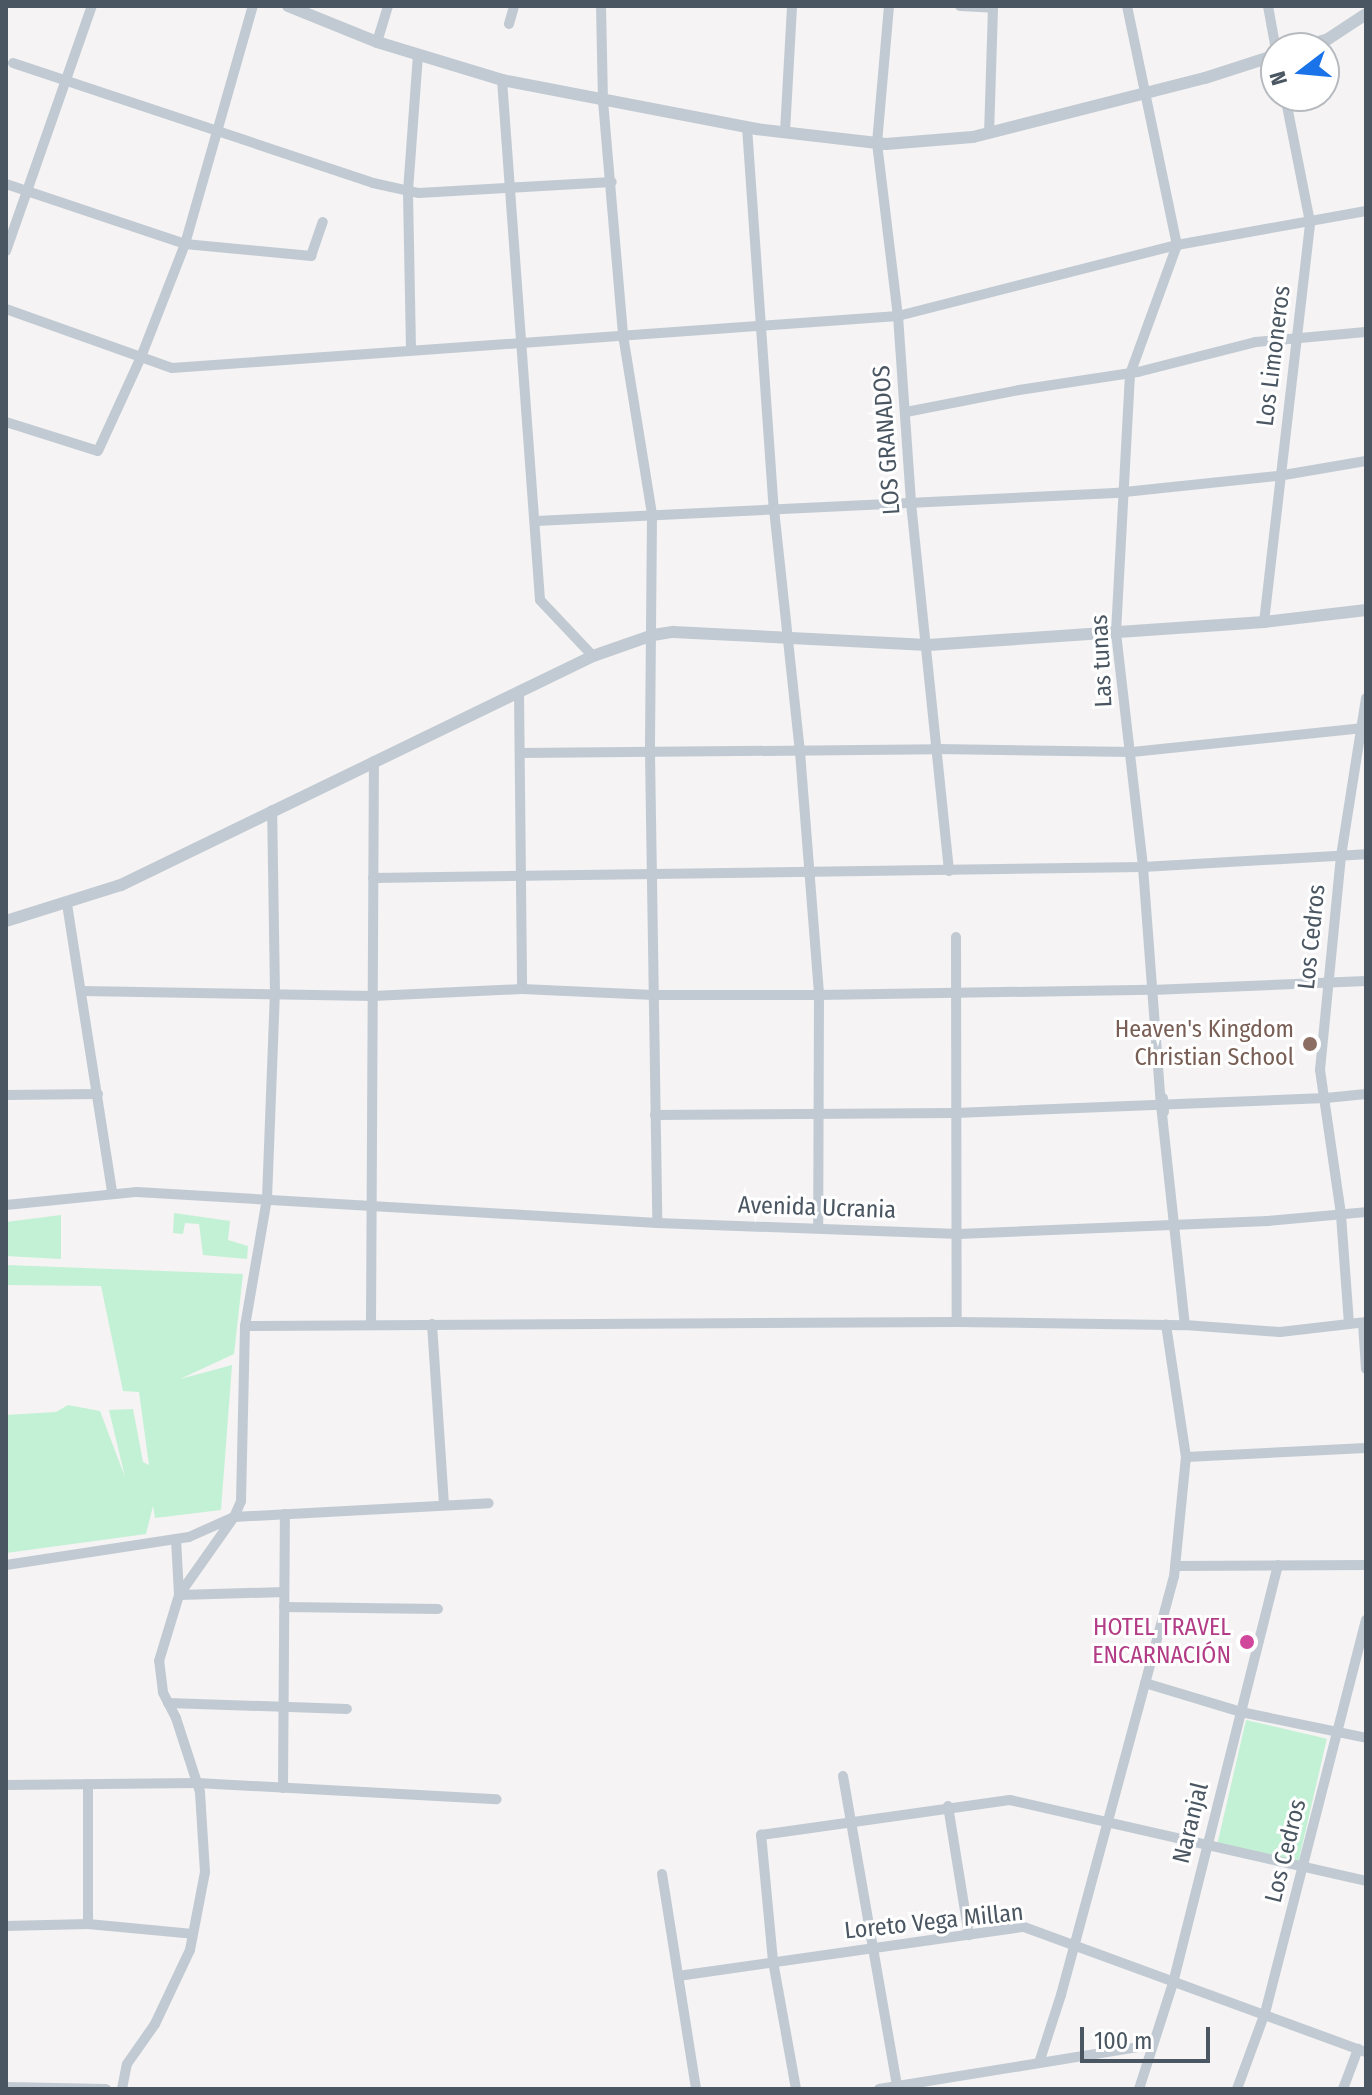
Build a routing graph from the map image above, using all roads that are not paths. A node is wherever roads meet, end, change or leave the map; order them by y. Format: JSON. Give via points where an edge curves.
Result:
{"nodes":[{"id":1,"x":92,"y":6,"type":"edge"},
{"id":2,"x":253,"y":6,"type":"edge"},
{"id":3,"x":288,"y":6,"type":"edge"},
{"id":4,"x":388,"y":6,"type":"edge"},
{"id":5,"x":514,"y":6,"type":"edge"},
{"id":6,"x":601,"y":6,"type":"edge"},
{"id":7,"x":792,"y":6,"type":"edge"},
{"id":8,"x":889,"y":6,"type":"edge"},
{"id":9,"x":960,"y":6,"type":"edge"},
{"id":10,"x":1127,"y":6,"type":"edge"},
{"id":11,"x":1268,"y":6,"type":"edge"},
{"id":12,"x":996,"y":7,"type":"edge"},
{"id":13,"x":1366,"y":14,"type":"edge"},
{"id":14,"x":509,"y":24,"type":"dead end"},
{"id":15,"x":1272,"y":32,"type":"edge"},
{"id":16,"x":1339,"y":32,"type":"edge"},
{"id":17,"x":377,"y":42,"type":"junction"},
{"id":18,"x":418,"y":56,"type":"junction"},
{"id":19,"x":1260,"y":59,"type":"edge"},
{"id":20,"x":13,"y":63,"type":"dead end"},
{"id":21,"x":502,"y":80,"type":"junction"},
{"id":22,"x":68,"y":81,"type":"junction"},
{"id":23,"x":1146,"y":91,"type":"junction"},
{"id":24,"x":603,"y":101,"type":"junction"},
{"id":25,"x":1288,"y":112,"type":"edge"},
{"id":26,"x":747,"y":127,"type":"junction"},
{"id":27,"x":219,"y":132,"type":"junction"},
{"id":28,"x":785,"y":132,"type":"junction"},
{"id":29,"x":989,"y":132,"type":"junction"},
{"id":30,"x":877,"y":143,"type":"junction"},
{"id":31,"x":612,"y":182,"type":"junction"},
{"id":32,"x":6,"y":184,"type":"edge"},
{"id":33,"x":508,"y":188,"type":"junction"},
{"id":34,"x":25,"y":190,"type":"junction"},
{"id":35,"x":408,"y":191,"type":"junction"},
{"id":36,"x":1366,"y":211,"type":"edge"},
{"id":37,"x":323,"y":222,"type":"dead end"},
{"id":38,"x":1310,"y":222,"type":"junction"},
{"id":39,"x":185,"y":244,"type":"junction"},
{"id":40,"x":1177,"y":245,"type":"junction"},
{"id":41,"x":6,"y":251,"type":"edge"},
{"id":42,"x":6,"y":309,"type":"edge"},
{"id":43,"x":898,"y":316,"type":"junction"},
{"id":44,"x":761,"y":325,"type":"junction"},
{"id":45,"x":1366,"y":332,"type":"edge"},
{"id":46,"x":623,"y":335,"type":"junction"},
{"id":47,"x":1297,"y":339,"type":"junction"},
{"id":48,"x":520,"y":342,"type":"junction"},
{"id":49,"x":411,"y":349,"type":"junction"},
{"id":50,"x":141,"y":357,"type":"junction"},
{"id":51,"x":1130,"y":374,"type":"junction"},
{"id":52,"x":906,"y":412,"type":"junction"},
{"id":53,"x":6,"y":422,"type":"edge"},
{"id":54,"x":1366,"y":461,"type":"edge"},
{"id":55,"x":1278,"y":476,"type":"junction"},
{"id":56,"x":1124,"y":492,"type":"junction"},
{"id":57,"x":911,"y":503,"type":"junction"},
{"id":58,"x":774,"y":509,"type":"junction"},
{"id":59,"x":652,"y":515,"type":"junction"},
{"id":60,"x":536,"y":521,"type":"junction"},
{"id":61,"x":1366,"y":610,"type":"edge"},
{"id":62,"x":1264,"y":622,"type":"junction"},
{"id":63,"x":1116,"y":633,"type":"junction"},
{"id":64,"x":653,"y":635,"type":"junction"},
{"id":65,"x":788,"y":637,"type":"junction"},
{"id":66,"x":928,"y":645,"type":"junction"},
{"id":67,"x":593,"y":656,"type":"junction"},
{"id":68,"x":519,"y":692,"type":"junction"},
{"id":69,"x":1366,"y":698,"type":"edge"},
{"id":70,"x":1364,"y":728,"type":"edge"},
{"id":71,"x":937,"y":749,"type":"junction"},
{"id":72,"x":800,"y":752,"type":"junction"},
{"id":73,"x":1128,"y":752,"type":"junction"},
{"id":74,"x":520,"y":753,"type":"junction"},
{"id":75,"x":650,"y":754,"type":"junction"},
{"id":76,"x":374,"y":761,"type":"junction"},
{"id":77,"x":272,"y":810,"type":"junction"},
{"id":78,"x":1366,"y":854,"type":"edge"},
{"id":79,"x":1341,"y":856,"type":"junction"},
{"id":80,"x":1143,"y":867,"type":"junction"},
{"id":81,"x":949,"y":871,"type":"junction"},
{"id":82,"x":808,"y":872,"type":"junction"},
{"id":83,"x":521,"y":874,"type":"junction"},
{"id":84,"x":652,"y":874,"type":"junction"},
{"id":85,"x":373,"y":878,"type":"junction"},
{"id":86,"x":67,"y":904,"type":"junction"},
{"id":87,"x":6,"y":921,"type":"edge"},
{"id":88,"x":956,"y":937,"type":"dead end"},
{"id":89,"x":1366,"y":981,"type":"edge"},
{"id":90,"x":1326,"y":983,"type":"junction"},
{"id":91,"x":522,"y":989,"type":"junction"},
{"id":92,"x":1152,"y":990,"type":"junction"},
{"id":93,"x":81,"y":991,"type":"junction"},
{"id":94,"x":958,"y":993,"type":"junction"},
{"id":95,"x":275,"y":994,"type":"junction"},
{"id":96,"x":654,"y":995,"type":"junction"},
{"id":97,"x":819,"y":995,"type":"junction"},
{"id":98,"x":373,"y":996,"type":"junction"},
{"id":99,"x":98,"y":1094,"type":"junction"},
{"id":100,"x":1366,"y":1094,"type":"edge"},
{"id":101,"x":6,"y":1095,"type":"edge"},
{"id":102,"x":1326,"y":1098,"type":"junction"},
{"id":103,"x":1162,"y":1105,"type":"junction"},
{"id":104,"x":955,"y":1113,"type":"junction"},
{"id":105,"x":655,"y":1115,"type":"junction"},
{"id":106,"x":819,"y":1115,"type":"junction"},
{"id":107,"x":112,"y":1192,"type":"junction"},
{"id":108,"x":267,"y":1199,"type":"junction"},
{"id":109,"x":6,"y":1205,"type":"edge"},
{"id":110,"x":370,"y":1207,"type":"junction"},
{"id":111,"x":1366,"y":1212,"type":"edge"},
{"id":112,"x":1341,"y":1214,"type":"junction"},
{"id":113,"x":657,"y":1223,"type":"junction"},
{"id":114,"x":1176,"y":1225,"type":"junction"},
{"id":115,"x":818,"y":1228,"type":"junction"},
{"id":116,"x":959,"y":1234,"type":"junction"},
{"id":117,"x":957,"y":1322,"type":"junction"},
{"id":118,"x":1365,"y":1322,"type":"edge"},
{"id":119,"x":432,"y":1324,"type":"junction"},
{"id":120,"x":1349,"y":1324,"type":"junction"},
{"id":121,"x":371,"y":1325,"type":"junction"},
{"id":122,"x":1166,"y":1325,"type":"junction"},
{"id":123,"x":1185,"y":1325,"type":"junction"},
{"id":124,"x":245,"y":1326,"type":"junction"},
{"id":125,"x":1366,"y":1369,"type":"edge"},
{"id":126,"x":1366,"y":1448,"type":"edge"},
{"id":127,"x":1186,"y":1457,"type":"junction"},
{"id":128,"x":489,"y":1503,"type":"dead end"},
{"id":129,"x":444,"y":1505,"type":"junction"},
{"id":130,"x":285,"y":1514,"type":"junction"},
{"id":131,"x":234,"y":1517,"type":"junction"},
{"id":132,"x":176,"y":1539,"type":"junction"},
{"id":133,"x":6,"y":1565,"type":"edge"},
{"id":134,"x":1278,"y":1565,"type":"junction"},
{"id":135,"x":1366,"y":1565,"type":"edge"},
{"id":136,"x":1175,"y":1566,"type":"junction"},
{"id":137,"x":284,"y":1592,"type":"junction"},
{"id":138,"x":179,"y":1595,"type":"junction"},
{"id":139,"x":284,"y":1607,"type":"junction"},
{"id":140,"x":438,"y":1609,"type":"dead end"},
{"id":141,"x":1366,"y":1620,"type":"edge"},
{"id":142,"x":1145,"y":1683,"type":"junction"},
{"id":143,"x":168,"y":1703,"type":"junction"},
{"id":144,"x":284,"y":1705,"type":"junction"},
{"id":145,"x":347,"y":1709,"type":"dead end"},
{"id":146,"x":1241,"y":1712,"type":"junction"},
{"id":147,"x":1337,"y":1731,"type":"junction"},
{"id":148,"x":1366,"y":1738,"type":"edge"},
{"id":149,"x":843,"y":1776,"type":"dead end"},
{"id":150,"x":197,"y":1783,"type":"junction"},
{"id":151,"x":88,"y":1784,"type":"junction"},
{"id":152,"x":6,"y":1785,"type":"edge"},
{"id":153,"x":283,"y":1788,"type":"junction"},
{"id":154,"x":497,"y":1799,"type":"dead end"},
{"id":155,"x":948,"y":1806,"type":"junction"},
{"id":156,"x":1108,"y":1820,"type":"junction"},
{"id":157,"x":850,"y":1822,"type":"junction"},
{"id":158,"x":1207,"y":1842,"type":"junction"},
{"id":159,"x":1302,"y":1867,"type":"junction"},
{"id":160,"x":662,"y":1874,"type":"dead end"},
{"id":161,"x":1366,"y":1881,"type":"edge"},
{"id":162,"x":88,"y":1924,"type":"junction"},
{"id":163,"x":6,"y":1926,"type":"edge"},
{"id":164,"x":193,"y":1934,"type":"junction"},
{"id":165,"x":969,"y":1935,"type":"junction"},
{"id":166,"x":1075,"y":1943,"type":"junction"},
{"id":167,"x":874,"y":1948,"type":"junction"},
{"id":168,"x":773,"y":1961,"type":"junction"},
{"id":169,"x":678,"y":1976,"type":"junction"},
{"id":170,"x":1173,"y":1983,"type":"junction"},
{"id":171,"x":1265,"y":2013,"type":"junction"},
{"id":172,"x":1151,"y":2045,"type":"junction"},
{"id":173,"x":1362,"y":2050,"type":"edge"},
{"id":174,"x":1039,"y":2063,"type":"junction"},
{"id":175,"x":6,"y":2087,"type":"edge"},
{"id":176,"x":897,"y":2087,"type":"junction"},
{"id":177,"x":106,"y":2089,"type":"edge"},
{"id":178,"x":122,"y":2089,"type":"edge"},
{"id":179,"x":696,"y":2089,"type":"edge"},
{"id":180,"x":796,"y":2089,"type":"edge"},
{"id":181,"x":879,"y":2089,"type":"edge"},
{"id":182,"x":1139,"y":2089,"type":"edge"},
{"id":183,"x":1237,"y":2089,"type":"edge"},
{"id":184,"x":1343,"y":2089,"type":"edge"}],
"edges":[{"from":1,"to":22,"type":"street"},
{"from":2,"to":27,"type":"street"},
{"from":3,"to":17,"type":"street"},
{"from":4,"to":17,"type":"street"},
{"from":5,"to":14,"type":"street"},
{"from":6,"to":24,"type":"street"},
{"from":7,"to":28,"type":"street"},
{"from":8,"to":30,"type":"street","name":"LOS GRANADOS"},
{"from":9,"to":12,"type":"street"},
{"from":10,"to":23,"type":"street"},
{"from":11,"to":15,"type":"street"},
{"from":12,"to":29,"type":"street"},
{"from":13,"to":16,"type":"street"},
{"from":17,"to":18,"type":"street"},
{"from":18,"to":21,"type":"street"},
{"from":18,"to":35,"type":"street"},
{"from":19,"to":23,"type":"street"},
{"from":20,"to":22,"type":"street"},
{"from":21,"to":24,"type":"street"},
{"from":21,"to":33,"type":"street"},
{"from":22,"to":27,"type":"street"},
{"from":22,"to":34,"type":"street"},
{"from":23,"to":29,"type":"street"},
{"from":23,"to":40,"type":"street"},
{"from":24,"to":26,"type":"street"},
{"from":24,"to":31,"type":"street"},
{"from":25,"to":38,"type":"street","name":"Los Limoneros"},
{"from":26,"to":28,"type":"street"},
{"from":26,"to":44,"type":"street"},
{"from":27,"to":35,"type":"street"},
{"from":27,"to":39,"type":"street"},
{"from":28,"to":30,"type":"street"},
{"from":29,"to":30,"type":"street"},
{"from":30,"to":43,"type":"street","name":"LOS GRANADOS"},
{"from":31,"to":33,"type":"street"},
{"from":31,"to":46,"type":"street"},
{"from":32,"to":34,"type":"street"},
{"from":33,"to":35,"type":"street"},
{"from":33,"to":48,"type":"street"},
{"from":34,"to":39,"type":"street"},
{"from":34,"to":41,"type":"street"},
{"from":35,"to":49,"type":"street"},
{"from":36,"to":38,"type":"street"},
{"from":37,"to":39,"type":"street","via":[[311,256]]},
{"from":38,"to":40,"type":"street"},
{"from":38,"to":47,"type":"street","name":"Los Limoneros"},
{"from":39,"to":50,"type":"street"},
{"from":40,"to":43,"type":"street"},
{"from":40,"to":51,"type":"street","name":"Las tunas"},
{"from":42,"to":50,"type":"street"},
{"from":43,"to":44,"type":"street"},
{"from":43,"to":52,"type":"street","name":"LOS GRANADOS"},
{"from":44,"to":46,"type":"street"},
{"from":44,"to":58,"type":"street"},
{"from":45,"to":47,"type":"street"},
{"from":46,"to":48,"type":"street"},
{"from":46,"to":59,"type":"street"},
{"from":47,"to":51,"type":"street","via":[[1256,342]]},
{"from":47,"to":55,"type":"street","name":"Los Limoneros"},
{"from":48,"to":49,"type":"street"},
{"from":48,"to":60,"type":"street"},
{"from":49,"to":50,"type":"street","via":[[172,368]]},
{"from":50,"to":53,"type":"street","via":[[98,451]]},
{"from":51,"to":52,"type":"street"},
{"from":51,"to":56,"type":"street","name":"Las tunas"},
{"from":52,"to":57,"type":"street","name":"LOS GRANADOS"},
{"from":54,"to":55,"type":"street"},
{"from":55,"to":56,"type":"street"},
{"from":55,"to":62,"type":"street","name":"Los Limoneros"},
{"from":56,"to":57,"type":"street"},
{"from":56,"to":63,"type":"street","name":"Las tunas"},
{"from":57,"to":58,"type":"street"},
{"from":57,"to":66,"type":"street","name":"LOS GRANADOS"},
{"from":58,"to":59,"type":"street"},
{"from":58,"to":65,"type":"street"},
{"from":59,"to":60,"type":"street"},
{"from":59,"to":64,"type":"street"},
{"from":60,"to":67,"type":"street","via":[[540,600]]},
{"from":61,"to":62,"type":"street"},
{"from":62,"to":63,"type":"street"},
{"from":63,"to":66,"type":"street"},
{"from":63,"to":73,"type":"street","name":"Las tunas"},
{"from":64,"to":65,"type":"street"},
{"from":64,"to":67,"type":"street"},
{"from":64,"to":75,"type":"street"},
{"from":65,"to":66,"type":"street"},
{"from":65,"to":72,"type":"street"},
{"from":66,"to":71,"type":"street","name":"LOS GRANADOS"},
{"from":67,"to":68,"type":"street"},
{"from":68,"to":74,"type":"street"},
{"from":68,"to":76,"type":"street"},
{"from":69,"to":70,"type":"street","name":"Los Cedros"},
{"from":70,"to":73,"type":"street"},
{"from":70,"to":79,"type":"street","name":"Los Cedros"},
{"from":71,"to":72,"type":"street"},
{"from":71,"to":73,"type":"street"},
{"from":71,"to":81,"type":"street","name":"LOS GRANADOS"},
{"from":72,"to":75,"type":"street"},
{"from":72,"to":82,"type":"street"},
{"from":73,"to":80,"type":"street","name":"Las tunas"},
{"from":74,"to":75,"type":"street"},
{"from":74,"to":83,"type":"street"},
{"from":75,"to":84,"type":"street"},
{"from":76,"to":77,"type":"street"},
{"from":76,"to":85,"type":"street"},
{"from":77,"to":86,"type":"street","via":[[121,885]]},
{"from":77,"to":95,"type":"street"},
{"from":78,"to":79,"type":"street"},
{"from":79,"to":80,"type":"street"},
{"from":79,"to":90,"type":"street","name":"Los Cedros"},
{"from":80,"to":81,"type":"street"},
{"from":80,"to":92,"type":"street","name":"Las tunas"},
{"from":81,"to":82,"type":"street"},
{"from":82,"to":84,"type":"street"},
{"from":82,"to":97,"type":"street"},
{"from":83,"to":84,"type":"street"},
{"from":83,"to":85,"type":"street"},
{"from":83,"to":91,"type":"street"},
{"from":84,"to":96,"type":"street"},
{"from":85,"to":98,"type":"street"},
{"from":86,"to":87,"type":"street"},
{"from":86,"to":93,"type":"street"},
{"from":88,"to":94,"type":"street"},
{"from":89,"to":90,"type":"street"},
{"from":90,"to":92,"type":"street"},
{"from":90,"to":102,"type":"street","name":"Los Cedros","via":[[1320,1070]]},
{"from":91,"to":96,"type":"street"},
{"from":91,"to":98,"type":"street"},
{"from":92,"to":94,"type":"street"},
{"from":92,"to":103,"type":"street","name":"Las tunas"},
{"from":93,"to":95,"type":"street"},
{"from":93,"to":99,"type":"street"},
{"from":94,"to":97,"type":"street"},
{"from":94,"to":104,"type":"street"},
{"from":95,"to":98,"type":"street"},
{"from":95,"to":108,"type":"street"},
{"from":96,"to":97,"type":"street"},
{"from":96,"to":105,"type":"street"},
{"from":97,"to":106,"type":"street"},
{"from":98,"to":110,"type":"street"},
{"from":99,"to":101,"type":"street"},
{"from":99,"to":107,"type":"street"},
{"from":100,"to":102,"type":"street"},
{"from":102,"to":103,"type":"street"},
{"from":102,"to":112,"type":"street","name":"Los Cedros"},
{"from":103,"to":104,"type":"street"},
{"from":103,"to":114,"type":"street","name":"Las tunas"},
{"from":104,"to":106,"type":"street"},
{"from":104,"to":116,"type":"street"},
{"from":105,"to":106,"type":"street"},
{"from":105,"to":113,"type":"street"},
{"from":106,"to":115,"type":"street"},
{"from":107,"to":108,"type":"street","name":"Avenida Ucrania"},
{"from":107,"to":109,"type":"street","name":"Avenida Ucrania"},
{"from":108,"to":110,"type":"street","name":"Avenida Ucrania"},
{"from":108,"to":124,"type":"street"},
{"from":110,"to":113,"type":"street","name":"Avenida Ucrania"},
{"from":110,"to":121,"type":"street"},
{"from":111,"to":112,"type":"street","name":"Avenida Ucrania"},
{"from":112,"to":114,"type":"street","name":"Avenida Ucrania"},
{"from":112,"to":120,"type":"street","name":"Los Cedros"},
{"from":113,"to":115,"type":"street","name":"Avenida Ucrania"},
{"from":114,"to":116,"type":"street","name":"Avenida Ucrania"},
{"from":114,"to":123,"type":"street","name":"Las tunas"},
{"from":115,"to":116,"type":"street","name":"Avenida Ucrania"},
{"from":116,"to":117,"type":"street"},
{"from":117,"to":119,"type":"street"},
{"from":117,"to":122,"type":"street"},
{"from":118,"to":120,"type":"street"},
{"from":118,"to":125,"type":"street"},
{"from":119,"to":121,"type":"street"},
{"from":119,"to":129,"type":"street"},
{"from":120,"to":123,"type":"street","via":[[1280,1332]]},
{"from":121,"to":124,"type":"street"},
{"from":122,"to":123,"type":"street"},
{"from":122,"to":127,"type":"street"},
{"from":124,"to":131,"type":"street","via":[[241,1501]]},
{"from":126,"to":127,"type":"street"},
{"from":127,"to":136,"type":"street"},
{"from":128,"to":129,"type":"street"},
{"from":129,"to":130,"type":"street"},
{"from":130,"to":131,"type":"street"},
{"from":130,"to":137,"type":"street"},
{"from":131,"to":132,"type":"street"},
{"from":131,"to":138,"type":"street"},
{"from":132,"to":133,"type":"street"},
{"from":132,"to":138,"type":"street"},
{"from":134,"to":135,"type":"street"},
{"from":134,"to":136,"type":"street"},
{"from":134,"to":146,"type":"street","name":"Naranjal"},
{"from":136,"to":142,"type":"street"},
{"from":137,"to":138,"type":"street"},
{"from":137,"to":139,"type":"street"},
{"from":138,"to":143,"type":"street","via":[[159,1661]]},
{"from":139,"to":140,"type":"street"},
{"from":139,"to":144,"type":"street"},
{"from":141,"to":147,"type":"street","name":"Los Cedros"},
{"from":142,"to":146,"type":"street"},
{"from":142,"to":156,"type":"street"},
{"from":143,"to":144,"type":"street"},
{"from":143,"to":150,"type":"street"},
{"from":144,"to":145,"type":"street"},
{"from":144,"to":153,"type":"street"},
{"from":146,"to":147,"type":"street"},
{"from":146,"to":158,"type":"street","name":"Naranjal"},
{"from":147,"to":148,"type":"street"},
{"from":147,"to":159,"type":"street","name":"Los Cedros"},
{"from":149,"to":157,"type":"street"},
{"from":150,"to":151,"type":"street"},
{"from":150,"to":153,"type":"street"},
{"from":150,"to":164,"type":"street","via":[[205,1872]]},
{"from":151,"to":152,"type":"street"},
{"from":151,"to":162,"type":"street"},
{"from":153,"to":154,"type":"street"},
{"from":155,"to":156,"type":"street","via":[[1023,1801]]},
{"from":155,"to":157,"type":"street"},
{"from":155,"to":165,"type":"street"},
{"from":156,"to":158,"type":"street"},
{"from":156,"to":166,"type":"street"},
{"from":157,"to":167,"type":"street"},
{"from":157,"to":168,"type":"street","via":[[761,1835]]},
{"from":158,"to":159,"type":"street"},
{"from":158,"to":170,"type":"street","name":"Naranjal"},
{"from":159,"to":161,"type":"street"},
{"from":159,"to":171,"type":"street","name":"Los Cedros"},
{"from":160,"to":169,"type":"street"},
{"from":162,"to":163,"type":"street"},
{"from":162,"to":164,"type":"street"},
{"from":164,"to":178,"type":"street","via":[[155,2024],[127,2064]]},
{"from":165,"to":166,"type":"street","name":"Loreto Vega Millan","via":[[1024,1927]]},
{"from":165,"to":167,"type":"street","name":"Loreto Vega Millan"},
{"from":166,"to":170,"type":"street","name":"Loreto Vega Millan"},
{"from":166,"to":174,"type":"street"},
{"from":167,"to":168,"type":"street","name":"Loreto Vega Millan"},
{"from":167,"to":176,"type":"street"},
{"from":168,"to":169,"type":"street","name":"Loreto Vega Millan"},
{"from":168,"to":180,"type":"street"},
{"from":169,"to":179,"type":"street"},
{"from":170,"to":171,"type":"street","name":"Loreto Vega Millan"},
{"from":170,"to":172,"type":"street","name":"Naranjal"},
{"from":171,"to":173,"type":"street","name":"Loreto Vega Millan"},
{"from":171,"to":183,"type":"street","name":"Los Cedros"},
{"from":172,"to":174,"type":"street"},
{"from":172,"to":182,"type":"street","name":"Naranjal"},
{"from":173,"to":184,"type":"street"},
{"from":174,"to":176,"type":"street"},
{"from":175,"to":177,"type":"street"},
{"from":176,"to":181,"type":"street"}]}
